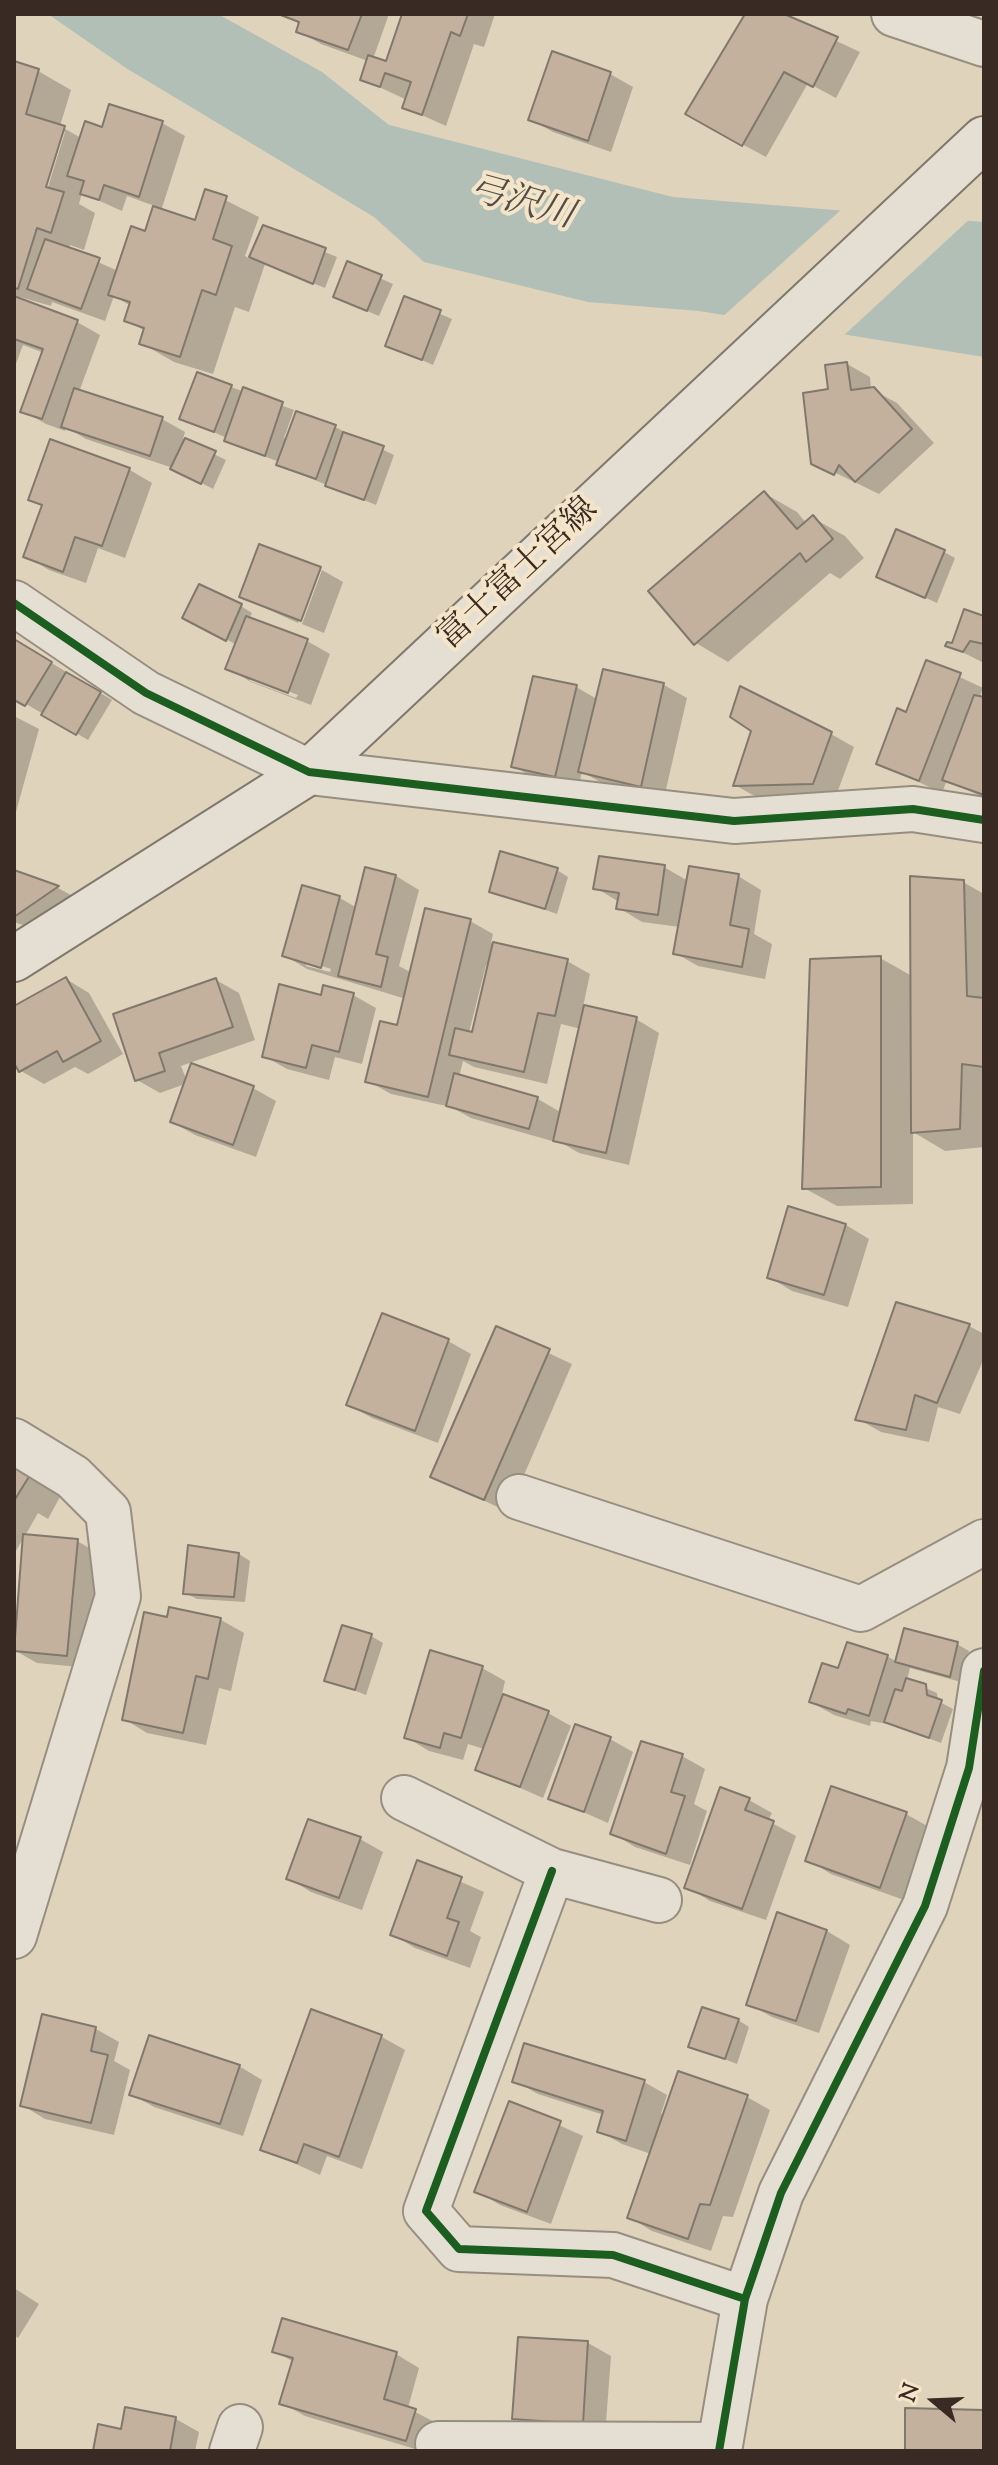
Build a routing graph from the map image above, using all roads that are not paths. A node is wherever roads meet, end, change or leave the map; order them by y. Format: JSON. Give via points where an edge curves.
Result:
{"nodes":[{"id":1,"x":894,"y":14,"type":"edge"},
{"id":2,"x":984,"y":44,"type":"edge"},
{"id":3,"x":984,"y":139,"type":"edge"},
{"id":4,"x":14,"y":603,"type":"edge"},
{"id":5,"x":309,"y":772,"type":"junction"},
{"id":6,"x":984,"y":820,"type":"edge"},
{"id":7,"x":14,"y":959,"type":"edge"},
{"id":8,"x":14,"y":1441,"type":"edge"},
{"id":9,"x":519,"y":1497,"type":"dead end"},
{"id":10,"x":984,"y":1542,"type":"edge"},
{"id":11,"x":984,"y":1671,"type":"edge"},
{"id":12,"x":977,"y":1771,"type":"edge"},
{"id":13,"x":404,"y":1798,"type":"dead end"},
{"id":14,"x":552,"y":1871,"type":"junction"},
{"id":15,"x":659,"y":1900,"type":"dead end"},
{"id":16,"x":14,"y":1936,"type":"edge"},
{"id":17,"x":745,"y":2299,"type":"junction"},
{"id":18,"x":438,"y":2444,"type":"dead end"},
{"id":19,"x":720,"y":2448,"type":"edge"}],
"edges":[{"from":1,"to":2,"type":"street"},
{"from":3,"to":5,"type":"street","name":"富士富士宮線"},
{"from":4,"to":5,"type":"street","via":[[146,693]]},
{"from":5,"to":6,"type":"street","via":[[734,821],[913,809]]},
{"from":5,"to":7,"type":"street","name":"富士富士宮線"},
{"from":8,"to":16,"type":"street","via":[[73,1477],[108,1512],[118,1596]]},
{"from":9,"to":10,"type":"street","via":[[861,1609]]},
{"from":11,"to":12,"type":"street"},
{"from":12,"to":17,"type":"street","via":[[925,1906],[781,2193]]},
{"from":13,"to":14,"type":"street"},
{"from":14,"to":15,"type":"street"},
{"from":14,"to":17,"type":"street","via":[[426,2211],[459,2249],[613,2255]]},
{"from":17,"to":19,"type":"street"},
{"from":18,"to":19,"type":"street"}]}
